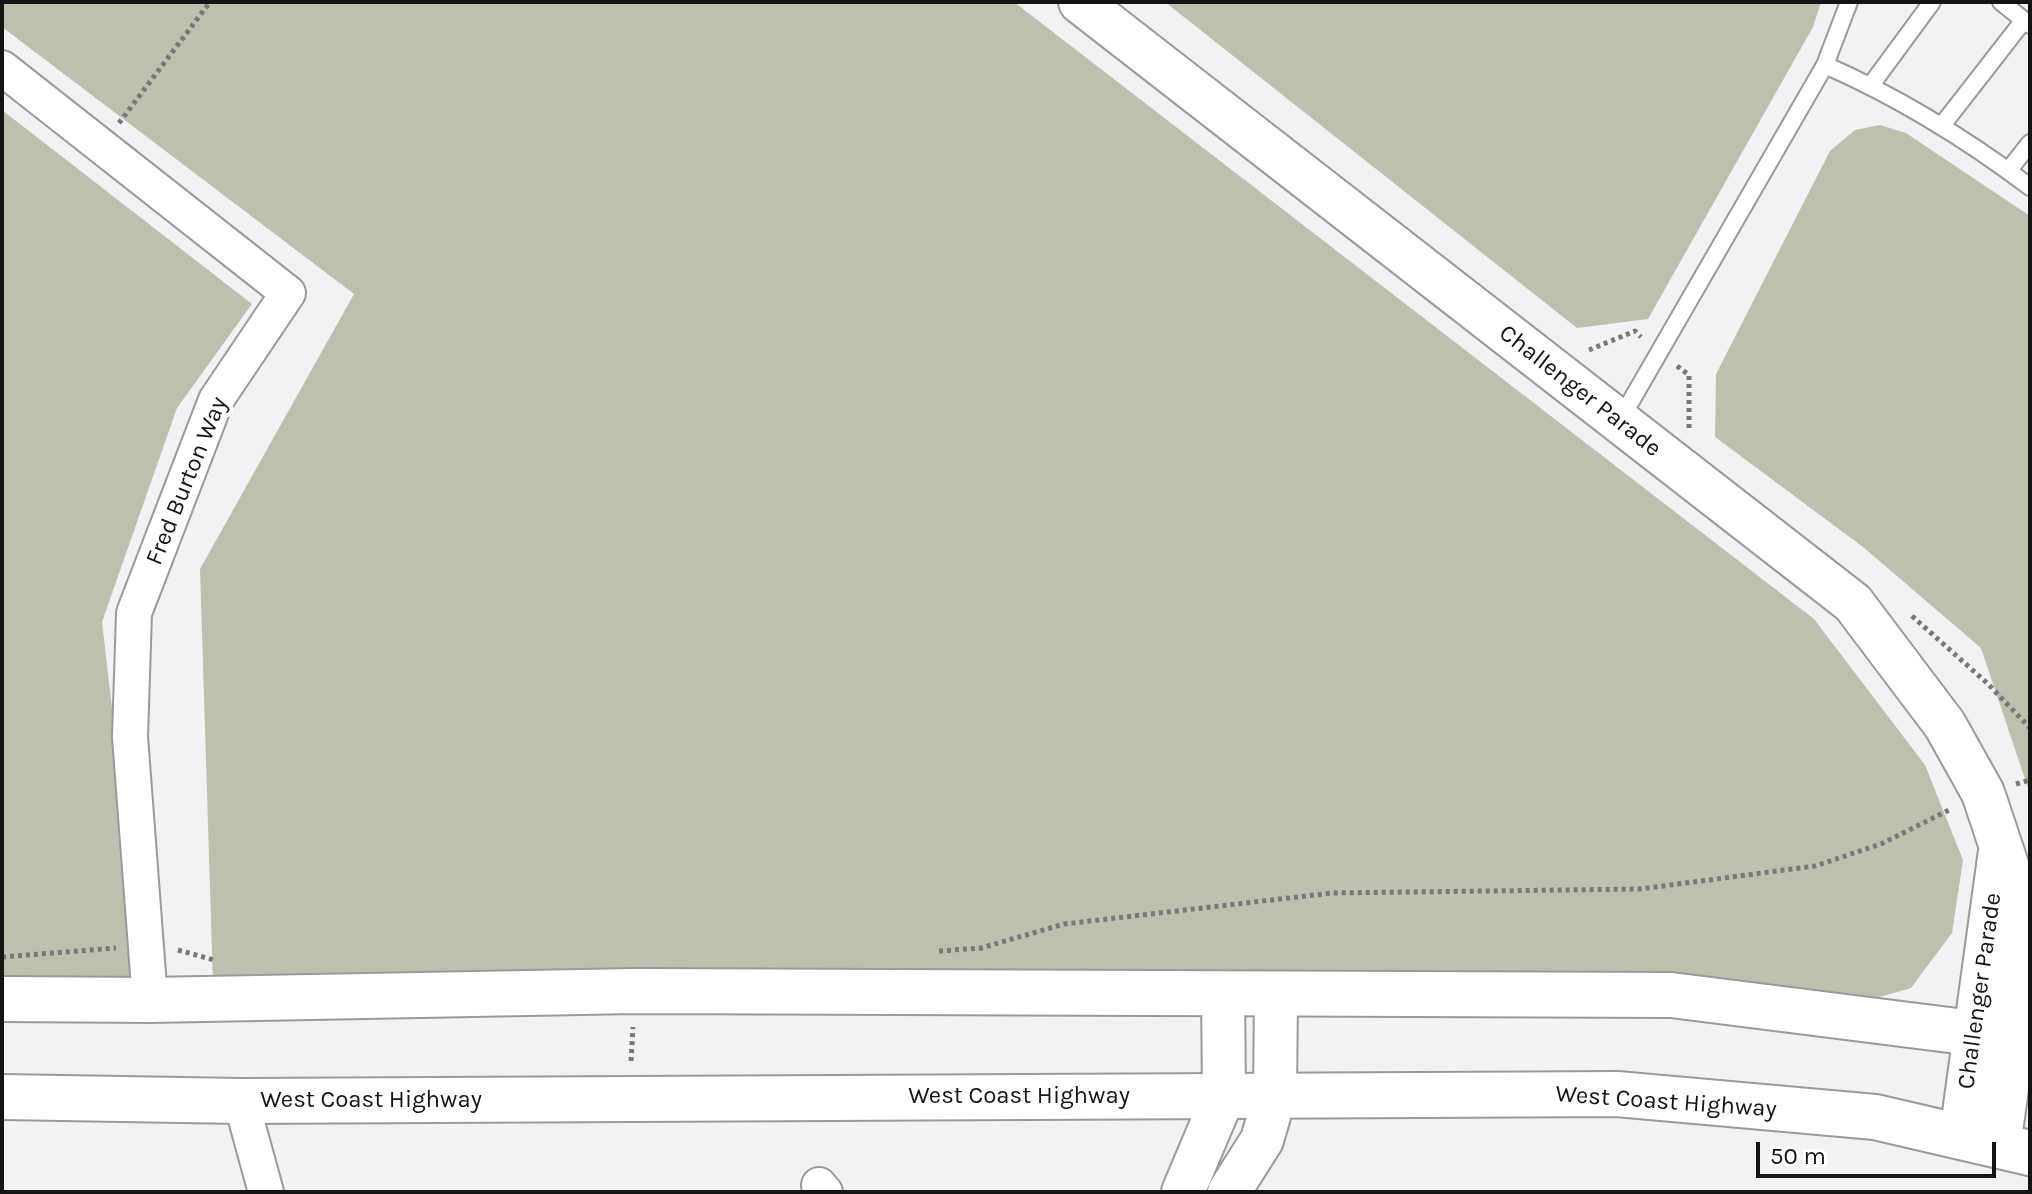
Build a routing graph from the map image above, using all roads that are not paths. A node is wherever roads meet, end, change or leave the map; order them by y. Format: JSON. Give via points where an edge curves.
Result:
{"nodes":[{"id":1,"x":1080,"y":2,"type":"edge"},
{"id":2,"x":1849,"y":2,"type":"edge"},
{"id":3,"x":1932,"y":2,"type":"edge"},
{"id":4,"x":2001,"y":2,"type":"edge"},
{"id":5,"x":2027,"y":22,"type":"edge"},
{"id":6,"x":1825,"y":65,"type":"junction"},
{"id":7,"x":2,"y":68,"type":"edge"},
{"id":8,"x":1871,"y":85,"type":"junction"},
{"id":9,"x":1943,"y":124,"type":"junction"},
{"id":10,"x":2030,"y":143,"type":"edge"},
{"id":11,"x":2008,"y":171,"type":"junction"},
{"id":12,"x":2030,"y":187,"type":"edge"},
{"id":13,"x":1619,"y":422,"type":"junction"},
{"id":14,"x":2001,"y":848,"type":"junction"},
{"id":15,"x":1223,"y":994,"type":"junction"},
{"id":16,"x":1276,"y":994,"type":"junction"},
{"id":17,"x":2,"y":999,"type":"edge"},
{"id":18,"x":150,"y":1000,"type":"junction"},
{"id":19,"x":1973,"y":1033,"type":"junction"},
{"id":20,"x":2022,"y":1046,"type":"edge"},
{"id":21,"x":1224,"y":1095,"type":"junction"},
{"id":22,"x":1275,"y":1095,"type":"junction"},
{"id":23,"x":2,"y":1097,"type":"edge"},
{"id":24,"x":241,"y":1101,"type":"junction"},
{"id":25,"x":1997,"y":1144,"type":"edge"},
{"id":26,"x":266,"y":1192,"type":"edge"},
{"id":27,"x":1183,"y":1192,"type":"edge"},
{"id":28,"x":1229,"y":1192,"type":"edge"}],
"edges":[{"from":1,"to":13,"type":"street","name":"Challenger Parade"},
{"from":2,"to":6,"type":"lane"},
{"from":3,"to":8,"type":"lane"},
{"from":4,"to":5,"type":"lane"},
{"from":5,"to":9,"type":"lane"},
{"from":6,"to":8,"type":"lane"},
{"from":6,"to":13,"type":"lane"},
{"from":7,"to":18,"type":"street","name":"Fred Burton Way","via":[[288,293],[216,400],[134,613],[130,737]]},
{"from":8,"to":9,"type":"lane"},
{"from":9,"to":11,"type":"lane"},
{"from":10,"to":11,"type":"lane"},
{"from":11,"to":12,"type":"lane"},
{"from":13,"to":14,"type":"street","name":"Challenger Parade","via":[[1853,603],[1945,725],[1983,793]]},
{"from":14,"to":19,"type":"street","name":"Challenger Parade"},
{"from":14,"to":20,"type":"street","name":"Challenger Parade","via":[[2022,910]]},
{"from":15,"to":16,"type":"highway"},
{"from":15,"to":18,"type":"highway","via":[[635,991]]},
{"from":15,"to":21,"type":"street"},
{"from":16,"to":19,"type":"highway","via":[[1671,995]]},
{"from":16,"to":22,"type":"street"},
{"from":17,"to":18,"type":"highway"},
{"from":19,"to":20,"type":"highway"},
{"from":19,"to":25,"type":"street","name":"Challenger Parade"},
{"from":20,"to":25,"type":"street","name":"Challenger Parade"},
{"from":21,"to":22,"type":"highway","name":"West Coast Highway"},
{"from":21,"to":24,"type":"highway","name":"West Coast Highway"},
{"from":21,"to":27,"type":"street"},
{"from":22,"to":25,"type":"highway","name":"West Coast Highway","via":[[1617,1094],[1875,1117]]},
{"from":22,"to":28,"type":"street","via":[[1262,1140]]},
{"from":23,"to":24,"type":"highway","name":"West Coast Highway"},
{"from":24,"to":26,"type":"street"}]}
